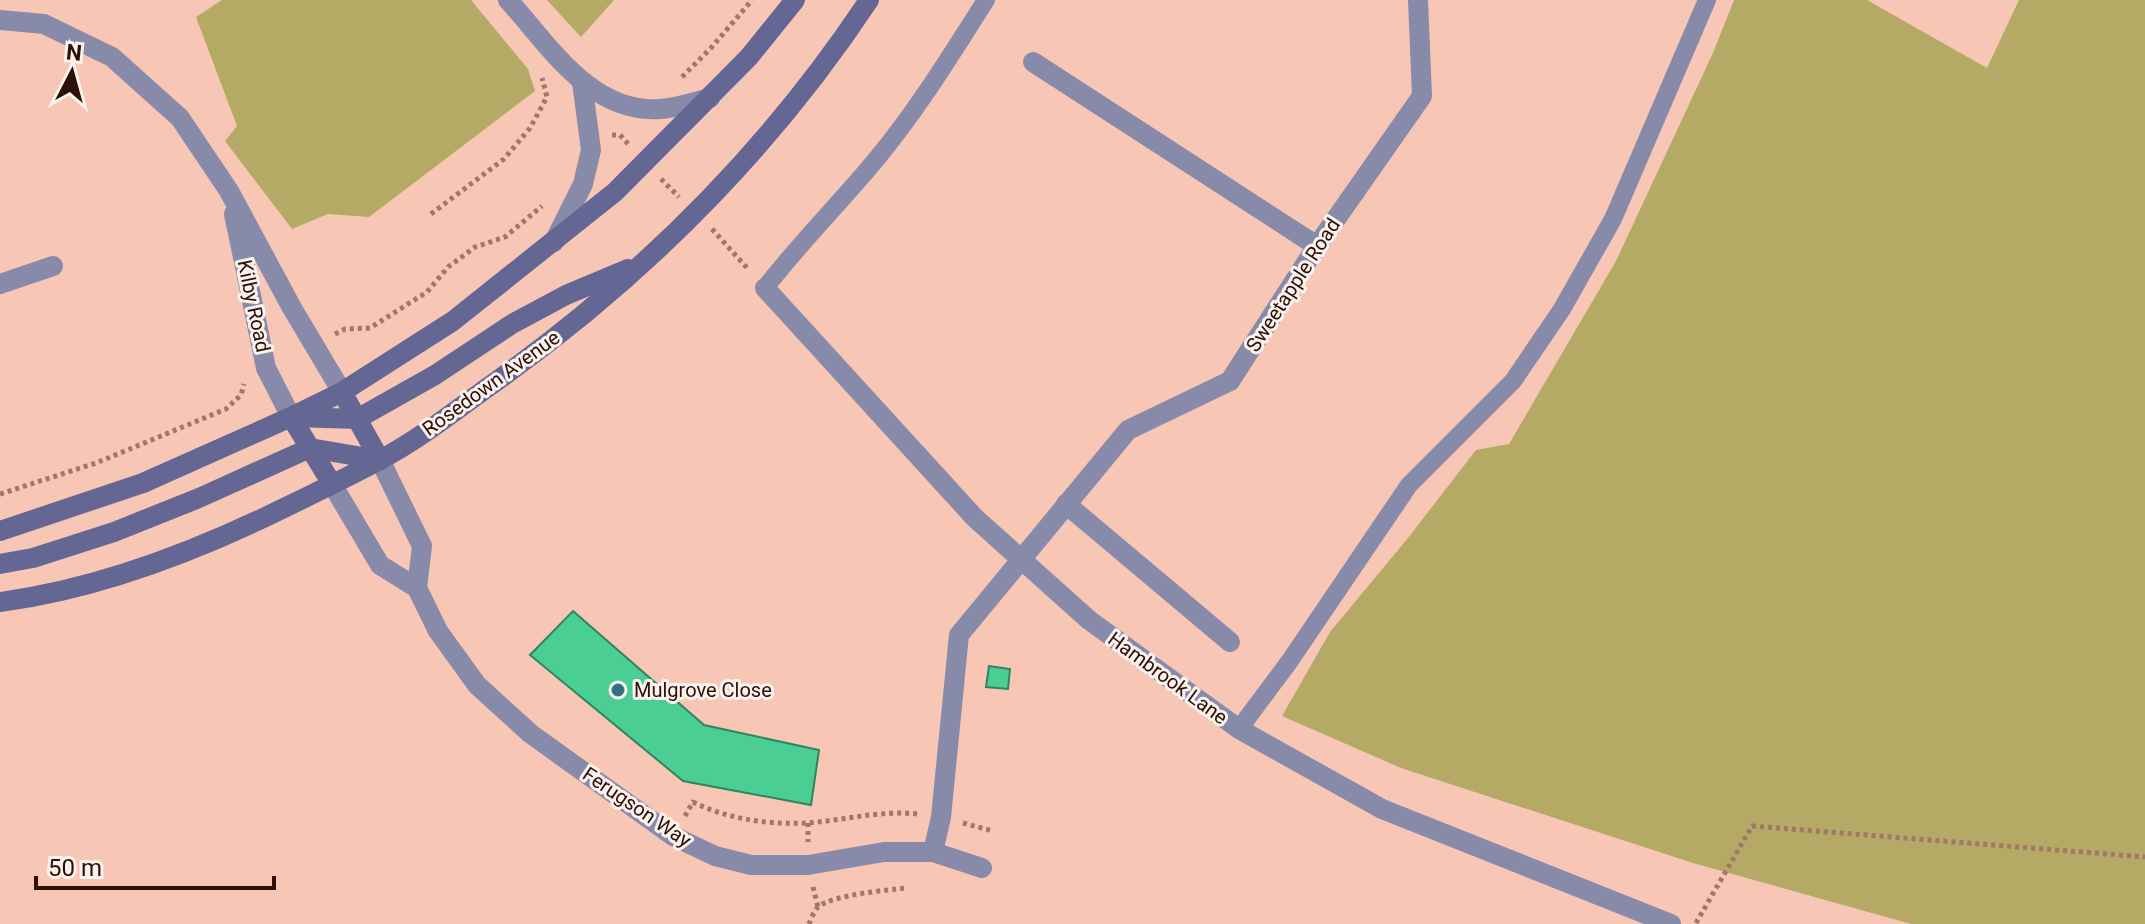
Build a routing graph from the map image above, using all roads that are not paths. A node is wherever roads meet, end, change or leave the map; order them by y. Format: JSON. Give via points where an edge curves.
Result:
{"nodes":[{"id":1,"x":508,"y":0,"type":"edge"},
{"id":2,"x":795,"y":0,"type":"edge"},
{"id":3,"x":869,"y":0,"type":"edge"},
{"id":4,"x":986,"y":0,"type":"edge"},
{"id":5,"x":1418,"y":0,"type":"edge"},
{"id":6,"x":1707,"y":0,"type":"edge"},
{"id":7,"x":0,"y":20,"type":"edge"},
{"id":8,"x":1033,"y":62,"type":"dead end"},
{"id":9,"x":582,"y":82,"type":"junction"},
{"id":10,"x":710,"y":98,"type":"junction"},
{"id":11,"x":229,"y":191,"type":"junction"},
{"id":12,"x":553,"y":243,"type":"junction"},
{"id":13,"x":1317,"y":246,"type":"junction"},
{"id":14,"x":642,"y":263,"type":"junction"},
{"id":15,"x":53,"y":266,"type":"dead end"},
{"id":16,"x":0,"y":284,"type":"edge"},
{"id":17,"x":765,"y":288,"type":"joint"},
{"id":18,"x":342,"y":392,"type":"junction"},
{"id":19,"x":291,"y":417,"type":"junction"},
{"id":20,"x":357,"y":419,"type":"junction"},
{"id":21,"x":310,"y":448,"type":"junction"},
{"id":22,"x":380,"y":460,"type":"junction"},
{"id":23,"x":332,"y":484,"type":"junction"},
{"id":24,"x":1066,"y":504,"type":"junction"},
{"id":25,"x":0,"y":531,"type":"edge"},
{"id":26,"x":1022,"y":561,"type":"junction"},
{"id":27,"x":0,"y":564,"type":"edge"},
{"id":28,"x":417,"y":588,"type":"junction"},
{"id":29,"x":0,"y":602,"type":"edge"},
{"id":30,"x":1230,"y":642,"type":"dead end"},
{"id":31,"x":1239,"y":729,"type":"junction"},
{"id":32,"x":933,"y":852,"type":"junction"},
{"id":33,"x":982,"y":868,"type":"dead end"},
{"id":34,"x":1671,"y":924,"type":"edge"}],
"edges":[{"from":1,"to":9,"type":"street"},
{"from":2,"to":10,"type":"street"},
{"from":3,"to":14,"type":"street","name":"Rosedown Avenue","via":[[810,83],[744,161]]},
{"from":4,"to":17,"type":"lane","via":[[875,161]]},
{"from":5,"to":13,"type":"street","name":"Sweetapple Road","via":[[1422,96]]},
{"from":6,"to":31,"type":"lane","via":[[1613,219],[1562,309],[1513,381],[1409,485]]},
{"from":7,"to":11,"type":"street","name":"Kilby Road","via":[[44,24],[112,57],[180,118]]},
{"from":8,"to":13,"type":"street"},
{"from":9,"to":10,"type":"street","via":[[626,106],[660,109]]},
{"from":9,"to":12,"type":"street","via":[[591,150],[583,184]]},
{"from":10,"to":12,"type":"street","via":[[615,192]]},
{"from":11,"to":18,"type":"street","name":"Kilby Road"},
{"from":11,"to":19,"type":"street","name":"Kilby Road","via":[[266,368]]},
{"from":12,"to":18,"type":"street","via":[[453,321]]},
{"from":13,"to":24,"type":"street","name":"Sweetapple Road","via":[[1230,381],[1128,430]]},
{"from":14,"to":20,"type":"street","via":[[512,324]]},
{"from":14,"to":22,"type":"street","name":"Rosedown Avenue","via":[[524,363]]},
{"from":15,"to":16,"type":"street"},
{"from":17,"to":26,"type":"street","name":"Hambrook Lane","via":[[975,518]]},
{"from":18,"to":19,"type":"street"},
{"from":18,"to":20,"type":"street"},
{"from":19,"to":20,"type":"street"},
{"from":19,"to":21,"type":"street"},
{"from":19,"to":25,"type":"street","via":[[143,483]]},
{"from":20,"to":22,"type":"street"},
{"from":21,"to":22,"type":"street"},
{"from":21,"to":23,"type":"street"},
{"from":21,"to":27,"type":"street","via":[[114,532]]},
{"from":22,"to":23,"type":"street","name":"Rosedown Avenue"},
{"from":22,"to":28,"type":"street","via":[[422,546]]},
{"from":23,"to":28,"type":"street","via":[[380,565]]},
{"from":23,"to":29,"type":"street","name":"Rosedown Avenue","via":[[258,521],[110,578]]},
{"from":24,"to":26,"type":"street","name":"Sweetapple Road"},
{"from":24,"to":30,"type":"street"},
{"from":26,"to":31,"type":"street","name":"Hambrook Lane","via":[[1089,620]]},
{"from":26,"to":32,"type":"street","name":"Sweetapple Road","via":[[959,635]]},
{"from":28,"to":32,"type":"street","name":"Ferugson Way","via":[[438,631],[477,685],[531,734],[673,836],[715,856],[751,865],[808,865],[884,852]]},
{"from":31,"to":34,"type":"street","name":"Hambrook Lane","via":[[1382,809]]},
{"from":32,"to":33,"type":"street","name":"Ferugson Way"}]}
